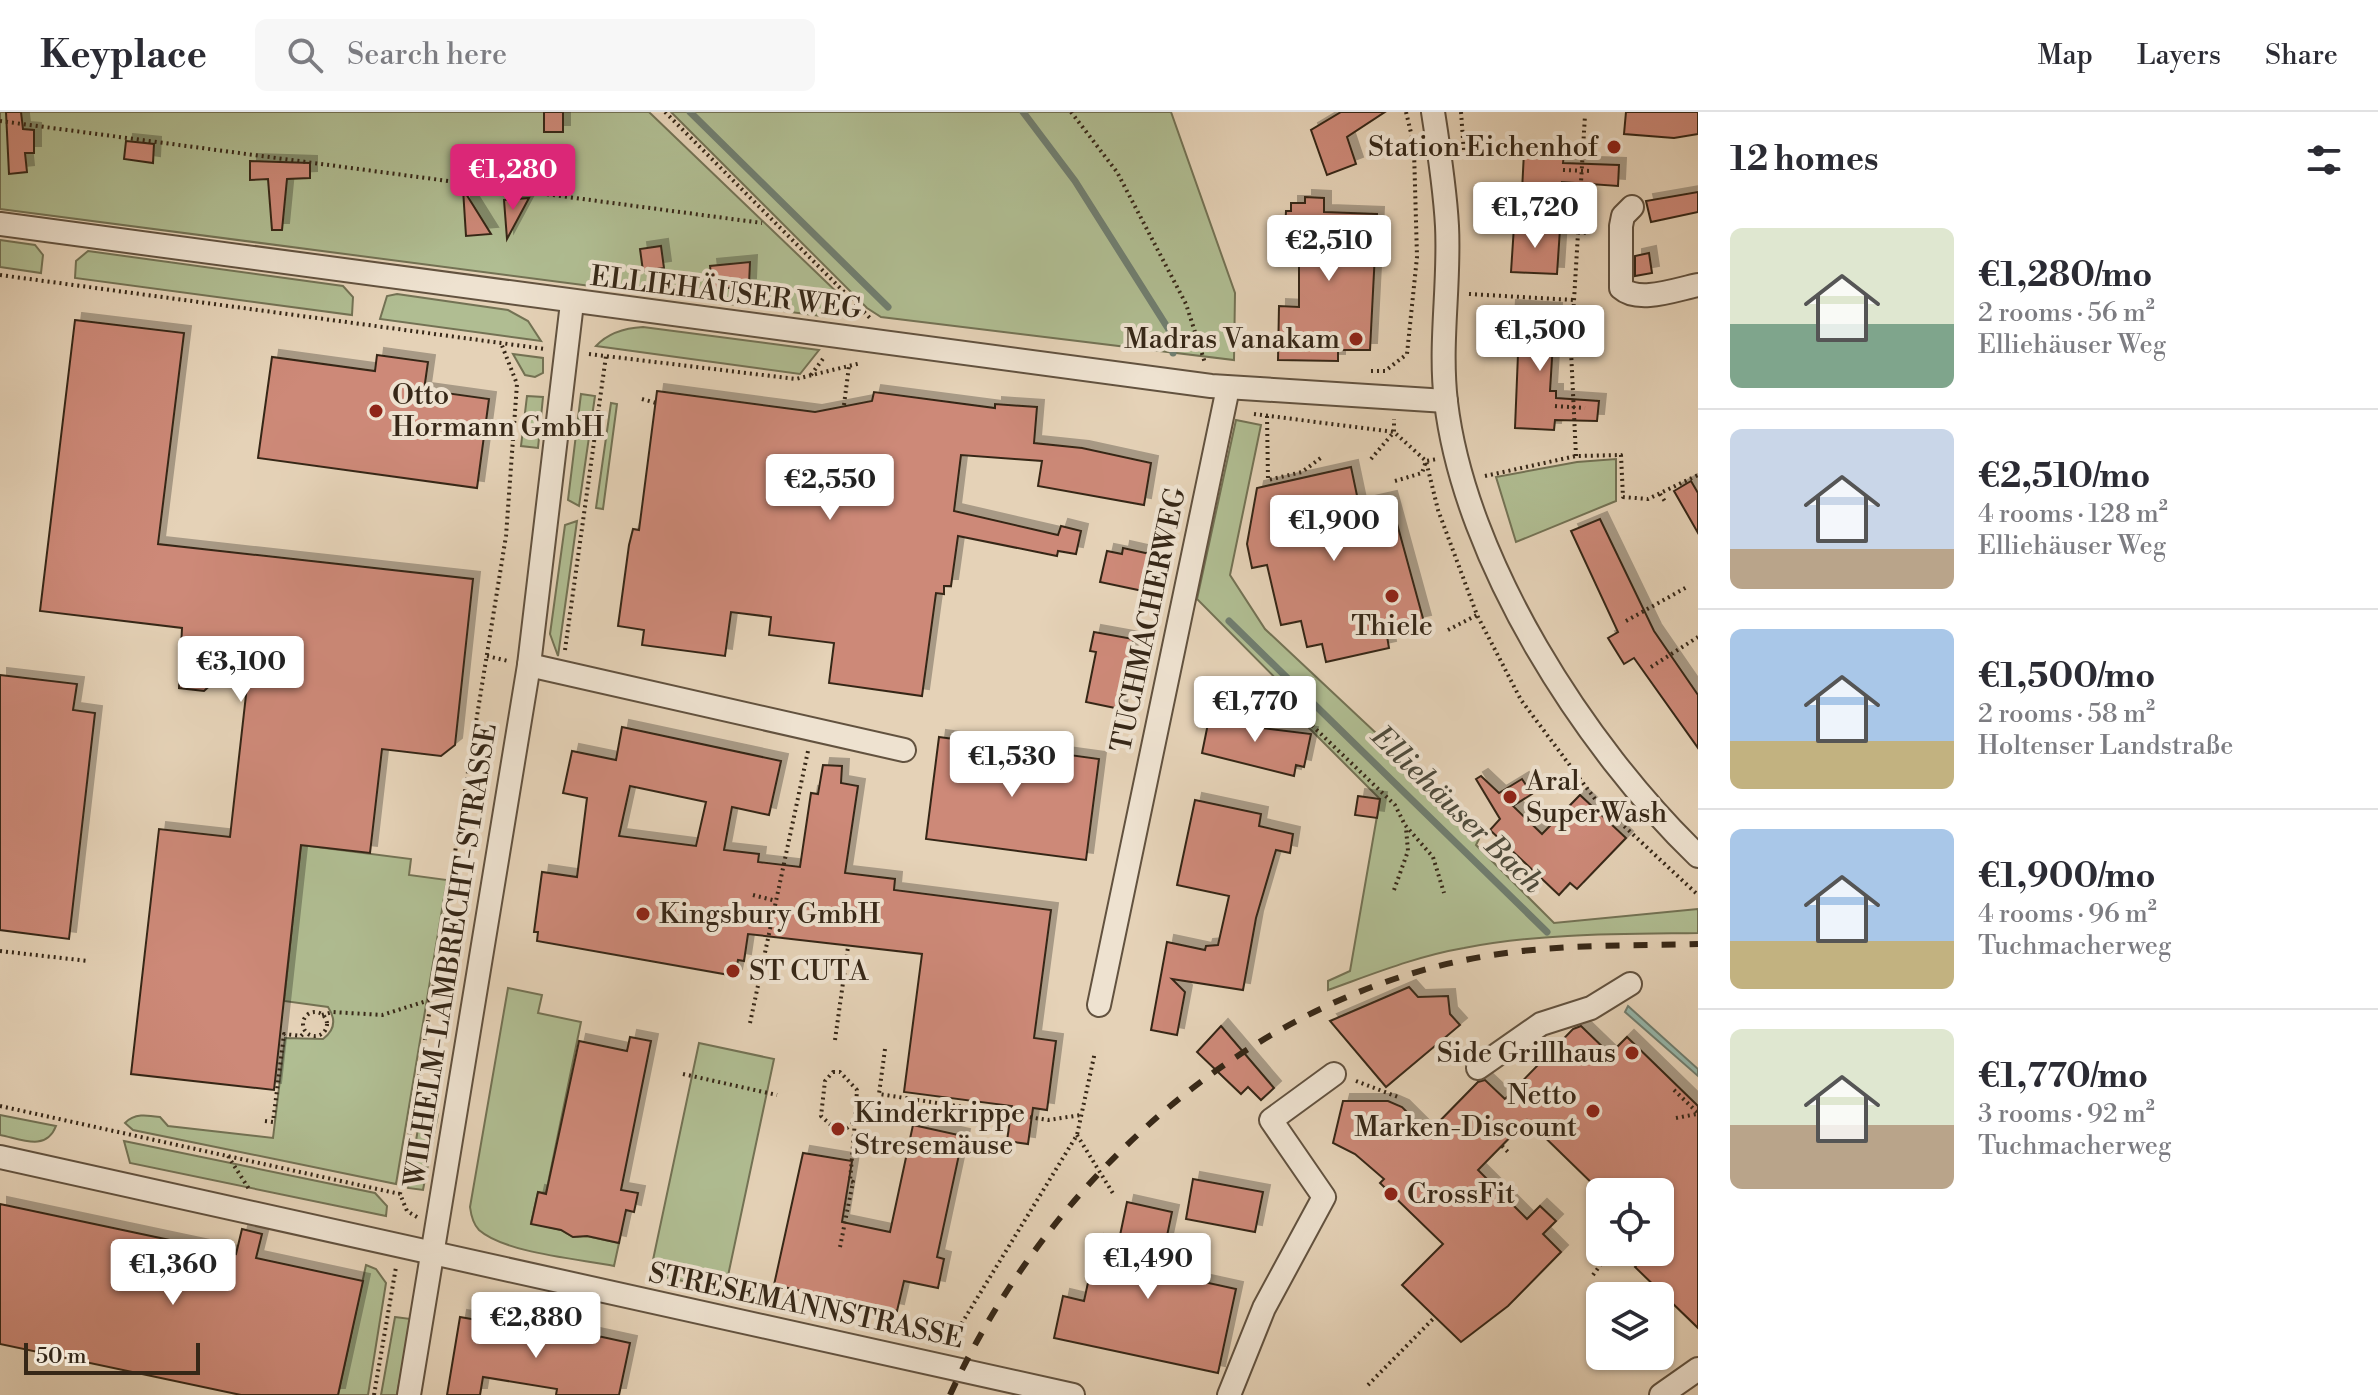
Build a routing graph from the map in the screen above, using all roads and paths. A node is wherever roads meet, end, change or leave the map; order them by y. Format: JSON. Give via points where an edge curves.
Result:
{"nodes":[{"id":1,"x":665,"y":112,"type":"edge"},
{"id":2,"x":1071,"y":112,"type":"edge"},
{"id":3,"x":1406,"y":112,"type":"edge"},
{"id":4,"x":1433,"y":112,"type":"edge"},
{"id":5,"x":1585,"y":115,"type":"dead end"},
{"id":6,"x":0,"y":121,"type":"edge"},
{"id":7,"x":1563,"y":170,"type":"dead end"},
{"id":8,"x":1582,"y":171,"type":"junction"},
{"id":9,"x":1591,"y":171,"type":"dead end"},
{"id":10,"x":1632,"y":207,"type":"dead end"},
{"id":11,"x":762,"y":223,"type":"dead end"},
{"id":12,"x":0,"y":224,"type":"edge"},
{"id":13,"x":1560,"y":231,"type":"dead end"},
{"id":14,"x":1578,"y":232,"type":"junction"},
{"id":15,"x":1588,"y":233,"type":"dead end"},
{"id":16,"x":0,"y":275,"type":"edge"},
{"id":17,"x":1698,"y":285,"type":"edge"},
{"id":18,"x":1463,"y":294,"type":"dead end"},
{"id":19,"x":1574,"y":300,"type":"junction"},
{"id":20,"x":572,"y":303,"type":"junction"},
{"id":21,"x":1555,"y":313,"type":"dead end"},
{"id":22,"x":1573,"y":314,"type":"junction"},
{"id":23,"x":1583,"y":315,"type":"dead end"},
{"id":24,"x":877,"y":325,"type":"dead end"},
{"id":25,"x":501,"y":343,"type":"junction"},
{"id":26,"x":566,"y":352,"type":"junction"},
{"id":27,"x":606,"y":356,"type":"junction"},
{"id":28,"x":1397,"y":365,"type":"dead end"},
{"id":29,"x":849,"y":366,"type":"dead end"},
{"id":30,"x":1206,"y":366,"type":"dead end"},
{"id":31,"x":810,"y":377,"type":"dead end"},
{"id":32,"x":1228,"y":388,"type":"junction"},
{"id":33,"x":642,"y":399,"type":"dead end"},
{"id":34,"x":1446,"y":401,"type":"junction"},
{"id":35,"x":656,"y":403,"type":"dead end"},
{"id":36,"x":844,"y":405,"type":"dead end"},
{"id":37,"x":1555,"y":406,"type":"dead end"},
{"id":38,"x":1574,"y":407,"type":"junction"},
{"id":39,"x":1585,"y":408,"type":"dead end"},
{"id":40,"x":1267,"y":416,"type":"dead end"},
{"id":41,"x":1394,"y":432,"type":"dead end"},
{"id":42,"x":1576,"y":456,"type":"junction"},
{"id":43,"x":1322,"y":457,"type":"dead end"},
{"id":44,"x":1371,"y":459,"type":"dead end"},
{"id":45,"x":1426,"y":461,"type":"dead end"},
{"id":46,"x":1481,"y":463,"type":"dead end"},
{"id":47,"x":1698,"y":475,"type":"edge"},
{"id":48,"x":1485,"y":476,"type":"junction"},
{"id":49,"x":1395,"y":481,"type":"dead end"},
{"id":50,"x":1489,"y":491,"type":"dead end"},
{"id":51,"x":1660,"y":494,"type":"junction"},
{"id":52,"x":1666,"y":503,"type":"dead end"},
{"id":53,"x":1687,"y":587,"type":"dead end"},
{"id":54,"x":1477,"y":615,"type":"dead end"},
{"id":55,"x":1626,"y":621,"type":"dead end"},
{"id":56,"x":1448,"y":630,"type":"dead end"},
{"id":57,"x":1698,"y":637,"type":"edge"},
{"id":58,"x":529,"y":665,"type":"junction"},
{"id":59,"x":1651,"y":667,"type":"dead end"},
{"id":60,"x":562,"y":672,"type":"junction"},
{"id":61,"x":1299,"y":713,"type":"dead end"},
{"id":62,"x":813,"y":730,"type":"junction"},
{"id":63,"x":904,"y":750,"type":"dead end"},
{"id":64,"x":1405,"y":825,"type":"junction"},
{"id":65,"x":1698,"y":856,"type":"edge"},
{"id":66,"x":1394,"y":890,"type":"dead end"},
{"id":67,"x":1444,"y":893,"type":"dead end"},
{"id":68,"x":753,"y":895,"type":"dead end"},
{"id":69,"x":776,"y":901,"type":"junction"},
{"id":70,"x":848,"y":947,"type":"dead end"},
{"id":71,"x":0,"y":951,"type":"edge"},
{"id":72,"x":88,"y":961,"type":"dead end"},
{"id":73,"x":1630,"y":984,"type":"dead end"},
{"id":74,"x":433,"y":999,"type":"junction"},
{"id":75,"x":1099,"y":1005,"type":"dead end"},
{"id":76,"x":322,"y":1015,"type":"junction"},
{"id":77,"x":750,"y":1023,"type":"dead end"},
{"id":78,"x":305,"y":1032,"type":"junction"},
{"id":79,"x":835,"y":1040,"type":"dead end"},
{"id":80,"x":885,"y":1049,"type":"dead end"},
{"id":81,"x":1095,"y":1052,"type":"dead end"},
{"id":82,"x":1478,"y":1068,"type":"dead end"},
{"id":83,"x":683,"y":1074,"type":"dead end"},
{"id":84,"x":1334,"y":1074,"type":"joint"},
{"id":85,"x":1674,"y":1090,"type":"dead end"},
{"id":86,"x":777,"y":1095,"type":"dead end"},
{"id":87,"x":1398,"y":1097,"type":"dead end"},
{"id":88,"x":0,"y":1106,"type":"edge"},
{"id":89,"x":1698,"y":1114,"type":"edge"},
{"id":90,"x":1081,"y":1115,"type":"junction"},
{"id":91,"x":1676,"y":1118,"type":"dead end"},
{"id":92,"x":265,"y":1121,"type":"dead end"},
{"id":93,"x":855,"y":1121,"type":"junction"},
{"id":94,"x":1077,"y":1135,"type":"junction"},
{"id":95,"x":1502,"y":1146,"type":"dead end"},
{"id":96,"x":1509,"y":1153,"type":"dead end"},
{"id":97,"x":228,"y":1156,"type":"junction"},
{"id":98,"x":0,"y":1157,"type":"edge"},
{"id":99,"x":1114,"y":1195,"type":"dead end"},
{"id":100,"x":266,"y":1215,"type":"junction"},
{"id":101,"x":400,"y":1244,"type":"junction"},
{"id":102,"x":840,"y":1247,"type":"dead end"},
{"id":103,"x":433,"y":1255,"type":"junction"},
{"id":104,"x":1600,"y":1266,"type":"edge"},
{"id":105,"x":1593,"y":1275,"type":"dead end"},
{"id":106,"x":1435,"y":1317,"type":"dead end"},
{"id":107,"x":937,"y":1365,"type":"junction"},
{"id":108,"x":1698,"y":1369,"type":"edge"},
{"id":109,"x":1368,"y":1385,"type":"dead end"},
{"id":110,"x":374,"y":1395,"type":"edge"},
{"id":111,"x":409,"y":1395,"type":"edge"},
{"id":112,"x":1073,"y":1395,"type":"edge"},
{"id":113,"x":1229,"y":1395,"type":"edge"},
{"id":114,"x":1661,"y":1395,"type":"edge"}],
"edges":[{"from":1,"to":24,"type":"path"},
{"from":2,"to":30,"type":"path","via":[[1117,172],[1186,304]]},
{"from":3,"to":28,"type":"path","via":[[1413,141],[1417,257],[1407,354]]},
{"from":4,"to":34,"type":"street","via":[[1447,229]]},
{"from":5,"to":8,"type":"path"},
{"from":6,"to":11,"type":"path"},
{"from":7,"to":8,"type":"path"},
{"from":8,"to":9,"type":"path"},
{"from":8,"to":14,"type":"path"},
{"from":10,"to":17,"type":"street","via":[[1621,226],[1621,288],[1644,295]]},
{"from":12,"to":20,"type":"street","name":"ELLIEHÄUSER WEG"},
{"from":13,"to":14,"type":"path"},
{"from":14,"to":15,"type":"path"},
{"from":14,"to":19,"type":"path"},
{"from":16,"to":25,"type":"path"},
{"from":18,"to":19,"type":"path"},
{"from":19,"to":22,"type":"path"},
{"from":20,"to":26,"type":"street","name":"WILHELM-LAMBRECHT-STRASSE"},
{"from":20,"to":32,"type":"street","name":"ELLIEHÄUSER WEG"},
{"from":21,"to":22,"type":"path"},
{"from":22,"to":23,"type":"path"},
{"from":22,"to":38,"type":"path"},
{"from":25,"to":26,"type":"path"},
{"from":25,"to":74,"type":"path","via":[[517,384],[506,536]]},
{"from":26,"to":27,"type":"path"},
{"from":26,"to":58,"type":"street","name":"WILHELM-LAMBRECHT-STRASSE"},
{"from":27,"to":31,"type":"path"},
{"from":27,"to":60,"type":"path"},
{"from":29,"to":36,"type":"path"},
{"from":32,"to":34,"type":"street","name":"ELLIEHÄUSER WEG"},
{"from":32,"to":75,"type":"street","name":"TUCHMACHERWEG"},
{"from":33,"to":35,"type":"path"},
{"from":34,"to":65,"type":"street","via":[[1455,455],[1478,525],[1521,620],[1612,758]]},
{"from":37,"to":38,"type":"path"},
{"from":38,"to":39,"type":"path"},
{"from":38,"to":42,"type":"path"},
{"from":40,"to":43,"type":"path","via":[[1268,480],[1302,472]]},
{"from":41,"to":44,"type":"path"},
{"from":42,"to":48,"type":"path"},
{"from":42,"to":51,"type":"path","via":[[1621,455],[1623,497],[1648,499]]},
{"from":45,"to":49,"type":"path","via":[[1422,473]]},
{"from":46,"to":48,"type":"path"},
{"from":47,"to":51,"type":"path"},
{"from":48,"to":50,"type":"path"},
{"from":51,"to":52,"type":"path"},
{"from":53,"to":55,"type":"path"},
{"from":54,"to":56,"type":"path"},
{"from":57,"to":59,"type":"path"},
{"from":58,"to":60,"type":"street"},
{"from":58,"to":103,"type":"street","name":"WILHELM-LAMBRECHT-STRASSE"},
{"from":60,"to":62,"type":"street"},
{"from":61,"to":64,"type":"path","via":[[1395,805]]},
{"from":62,"to":63,"type":"street"},
{"from":62,"to":69,"type":"path"},
{"from":64,"to":66,"type":"path","via":[[1408,851]]},
{"from":64,"to":67,"type":"path","via":[[1433,857]]},
{"from":68,"to":69,"type":"path"},
{"from":69,"to":77,"type":"path"},
{"from":70,"to":79,"type":"path"},
{"from":71,"to":72,"type":"path"},
{"from":73,"to":82,"type":"street","via":[[1591,1008],[1541,1024]]},
{"from":74,"to":76,"type":"path","via":[[382,1015]]},
{"from":74,"to":97,"type":"path","via":[[400,1194]]},
{"from":76,"to":78,"type":"path","via":[[306,1016]]},
{"from":76,"to":78,"type":"path","via":[[327,1025],[321,1035]]},
{"from":78,"to":92,"type":"path","via":[[284,1034],[273,1122]]},
{"from":80,"to":90,"type":"path","via":[[879,1094],[1048,1120]]},
{"from":81,"to":90,"type":"path"},
{"from":83,"to":86,"type":"path"},
{"from":84,"to":87,"type":"path"},
{"from":84,"to":113,"type":"street","via":[[1271,1120],[1324,1197],[1264,1308]]},
{"from":85,"to":89,"type":"path"},
{"from":88,"to":97,"type":"path"},
{"from":89,"to":91,"type":"path"},
{"from":90,"to":94,"type":"path"},
{"from":93,"to":93,"type":"path","via":[[857,1090],[840,1072],[833,1072],[825,1081],[823,1120],[843,1128]]},
{"from":93,"to":102,"type":"path","via":[[853,1182]]},
{"from":94,"to":99,"type":"path"},
{"from":94,"to":107,"type":"path"},
{"from":95,"to":96,"type":"path"},
{"from":97,"to":100,"type":"path"},
{"from":98,"to":100,"type":"street","name":"STRESEMANNSTRASSE"},
{"from":100,"to":101,"type":"street","name":"STRESEMANNSTRASSE"},
{"from":101,"to":103,"type":"street","name":"STRESEMANNSTRASSE"},
{"from":101,"to":110,"type":"path"},
{"from":103,"to":107,"type":"street","name":"STRESEMANNSTRASSE"},
{"from":103,"to":111,"type":"street","name":"WILHELM-LAMBRECHT-STRASSE"},
{"from":104,"to":105,"type":"path"},
{"from":106,"to":109,"type":"path"},
{"from":107,"to":112,"type":"street","name":"STRESEMANNSTRASSE"},
{"from":108,"to":114,"type":"street"}]}
